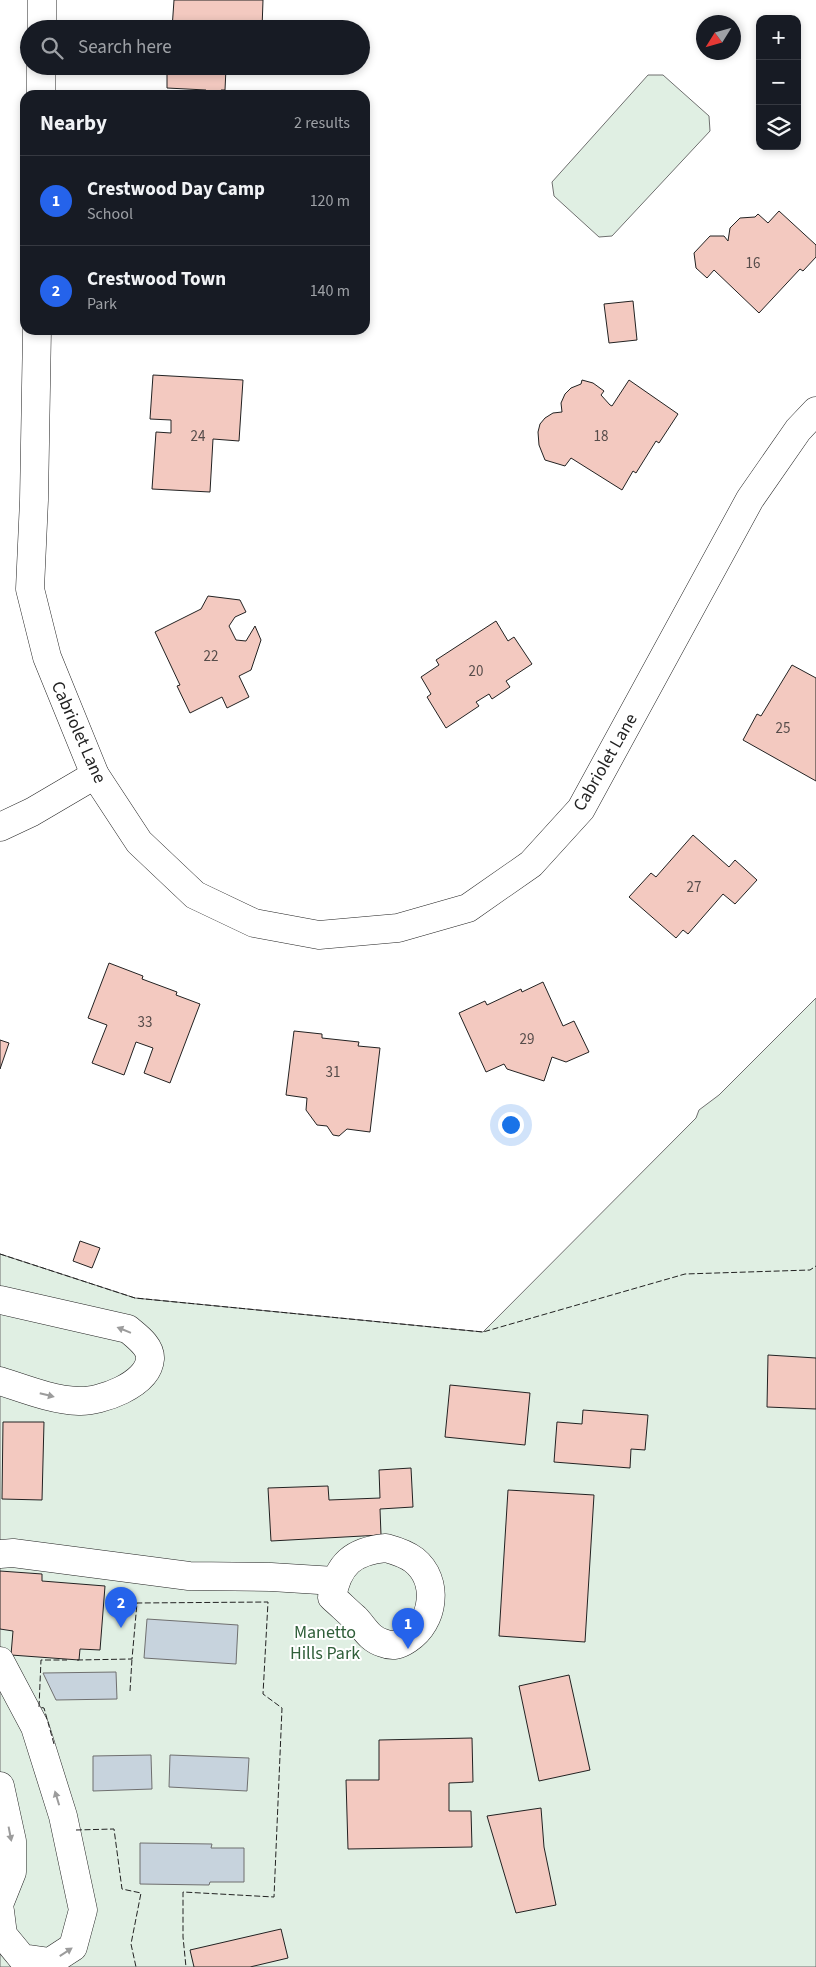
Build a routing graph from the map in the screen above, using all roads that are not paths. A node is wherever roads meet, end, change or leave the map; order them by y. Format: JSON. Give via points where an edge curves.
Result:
{"nodes":[{"id":1,"x":42,"y":0,"type":"edge"},
{"id":2,"x":42,"y":20,"type":"edge"},
{"id":3,"x":41,"y":75,"type":"edge"},
{"id":4,"x":41,"y":90,"type":"edge"},
{"id":5,"x":37,"y":335,"type":"edge"},
{"id":6,"x":816,"y":411,"type":"edge"},
{"id":7,"x":95,"y":775,"type":"junction"},
{"id":8,"x":0,"y":827,"type":"edge"},
{"id":9,"x":0,"y":1300,"type":"edge"},
{"id":10,"x":0,"y":1381,"type":"edge"},
{"id":11,"x":0,"y":1554,"type":"edge"},
{"id":12,"x":335,"y":1581,"type":"dead end"},
{"id":13,"x":0,"y":1661,"type":"edge"},
{"id":14,"x":0,"y":1786,"type":"edge"},
{"id":15,"x":0,"y":1902,"type":"edge"},
{"id":16,"x":0,"y":1911,"type":"edge"}],
"edges":[{"from":1,"to":2,"type":"street"},
{"from":3,"to":4,"type":"street"},
{"from":5,"to":7,"type":"street","name":"Cabriolet Lane","via":[[30,589],[47,657]]},
{"from":6,"to":7,"type":"street","name":"Cabriolet Lane","via":[[798,430],[750,499],[581,809],[531,864],[468,908],[398,928],[319,935],[254,923],[195,896],[139,842]]},
{"from":7,"to":8,"type":"street"},
{"from":10,"to":9,"type":"street","one_way":true,"via":[[48,1396],[79,1401],[101,1398],[119,1392],[138,1379],[148,1367],[150,1357],[144,1343],[128,1329]]},
{"from":11,"to":12,"type":"street","via":[[189,1576],[271,1576]]},
{"from":16,"to":13,"type":"street","one_way":true,"via":[[3,1936],[22,1958],[50,1962],[73,1947],[83,1910],[63,1816],[35,1727]]},
{"from":14,"to":15,"type":"street","one_way":true,"via":[[12,1841],[12,1872]]}]}
